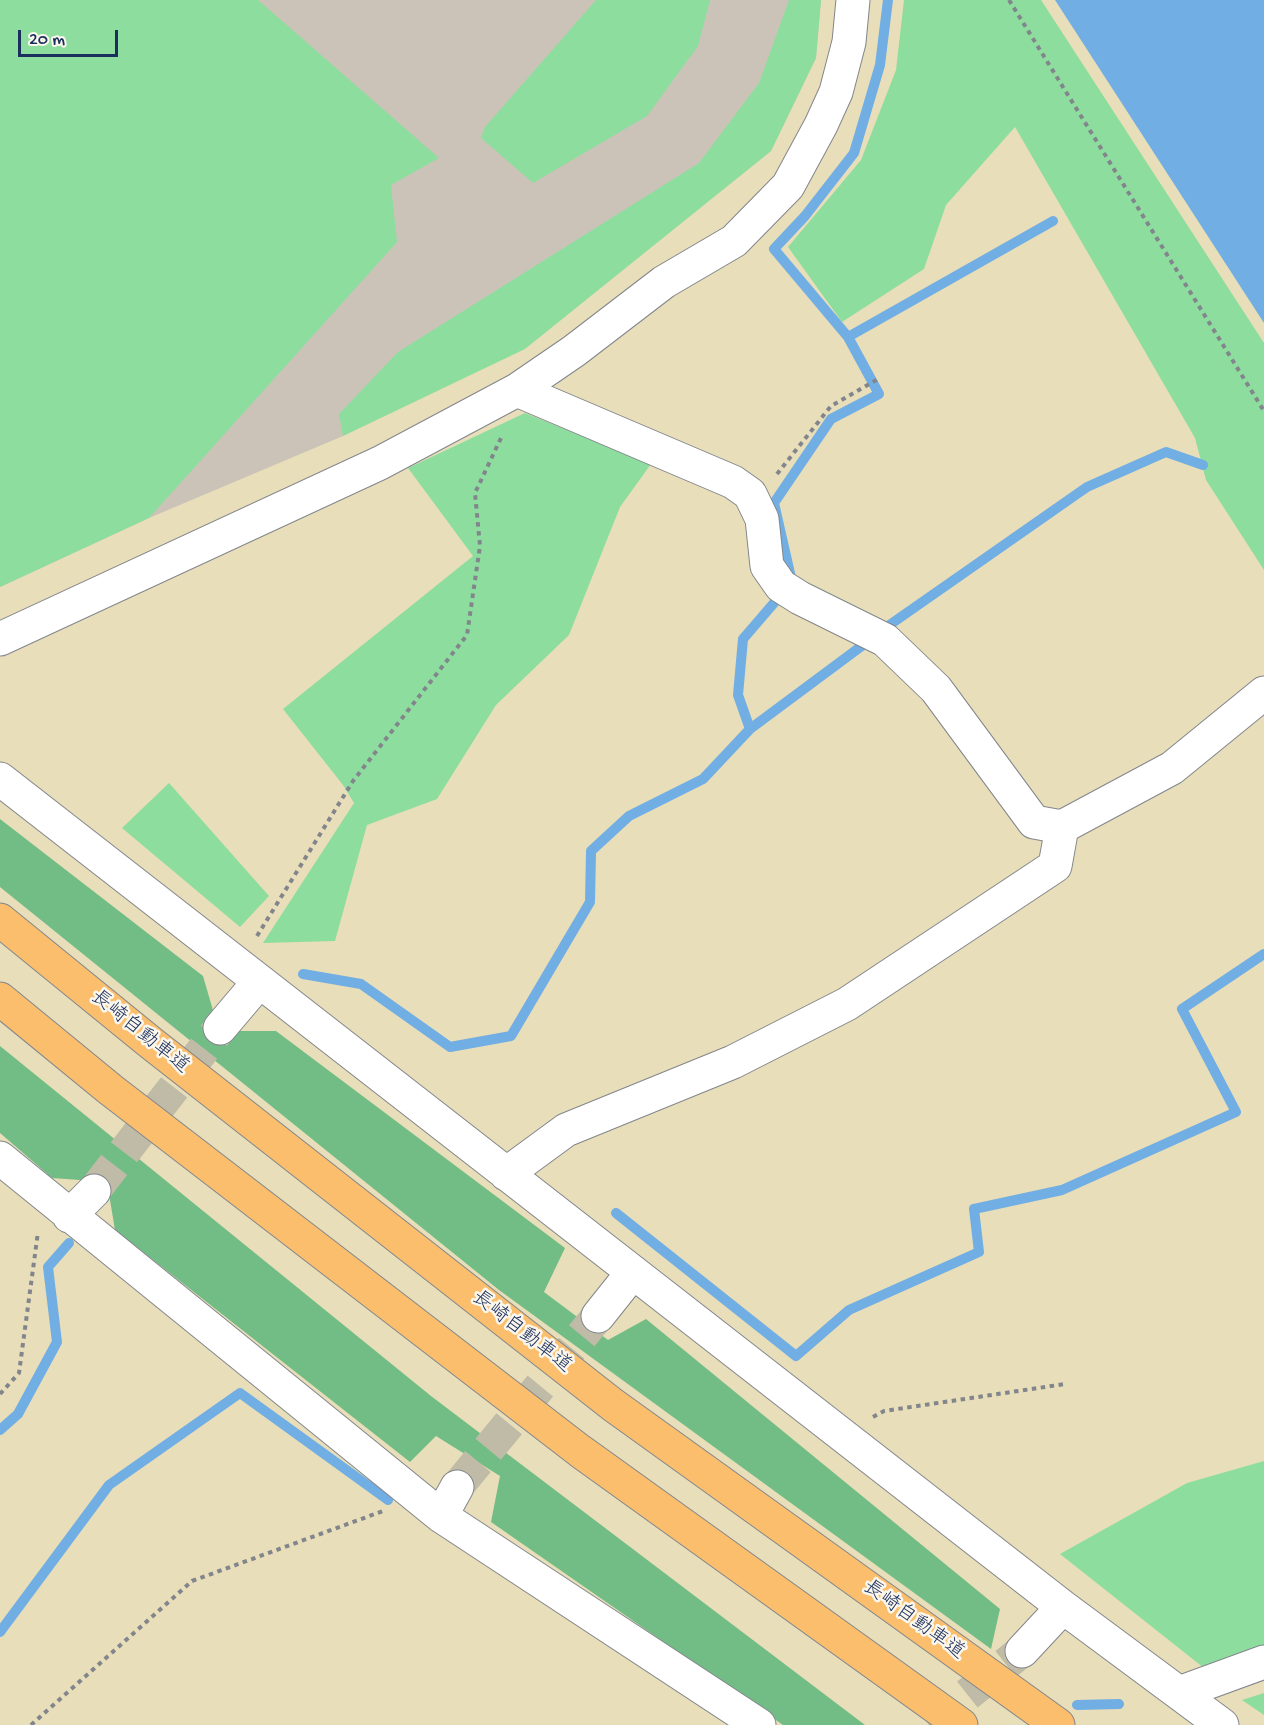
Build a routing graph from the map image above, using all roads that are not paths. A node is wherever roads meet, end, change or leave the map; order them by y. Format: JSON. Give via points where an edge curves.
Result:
{"nodes":[{"id":1,"x":853,"y":0,"type":"edge"},
{"id":2,"x":517,"y":390,"type":"junction"},
{"id":3,"x":0,"y":639,"type":"edge"},
{"id":4,"x":1264,"y":693,"type":"edge"},
{"id":5,"x":0,"y":779,"type":"edge"},
{"id":6,"x":1062,"y":827,"type":"junction"},
{"id":7,"x":0,"y":920,"type":"edge"},
{"id":8,"x":259,"y":982,"type":"junction"},
{"id":9,"x":0,"y":999,"type":"edge"},
{"id":10,"x":220,"y":1028,"type":"tunnel mouth"},
{"id":11,"x":0,"y":1158,"type":"edge"},
{"id":12,"x":506,"y":1174,"type":"junction"},
{"id":13,"x":94,"y":1191,"type":"tunnel mouth"},
{"id":14,"x":69,"y":1216,"type":"junction"},
{"id":15,"x":633,"y":1272,"type":"junction"},
{"id":16,"x":598,"y":1316,"type":"tunnel mouth"},
{"id":17,"x":458,"y":1487,"type":"tunnel mouth"},
{"id":18,"x":429,"y":1507,"type":"junction"},
{"id":19,"x":1064,"y":1607,"type":"junction"},
{"id":20,"x":1022,"y":1651,"type":"tunnel mouth"},
{"id":21,"x":1264,"y":1662,"type":"edge"},
{"id":22,"x":1179,"y":1694,"type":"junction"},
{"id":23,"x":759,"y":1725,"type":"edge"},
{"id":24,"x":961,"y":1725,"type":"edge"},
{"id":25,"x":1058,"y":1725,"type":"edge"},
{"id":26,"x":1222,"y":1725,"type":"edge"}],
"edges":[{"from":1,"to":2,"type":"street","via":[[849,42],[836,92],[788,186],[734,241],[664,282]]},
{"from":2,"to":3,"type":"street","via":[[380,462]]},
{"from":2,"to":6,"type":"street","via":[[733,482],[750,494],[762,519],[767,566],[791,592],[885,640],[936,689],[1034,822]]},
{"from":4,"to":6,"type":"street","via":[[1172,768]]},
{"from":5,"to":8,"type":"street"},
{"from":6,"to":12,"type":"street","via":[[1055,866],[847,1004],[733,1062],[566,1130]]},
{"from":7,"to":25,"type":"highway","name":"長崎自動車道","via":[[613,1405]]},
{"from":8,"to":10,"type":"street"},
{"from":8,"to":12,"type":"street"},
{"from":9,"to":24,"type":"highway","via":[[111,1090],[580,1451]]},
{"from":11,"to":14,"type":"street"},
{"from":12,"to":15,"type":"street"},
{"from":13,"to":14,"type":"street"},
{"from":14,"to":18,"type":"street"},
{"from":15,"to":16,"type":"street"},
{"from":15,"to":19,"type":"street"},
{"from":17,"to":18,"type":"street"},
{"from":18,"to":23,"type":"street"},
{"from":19,"to":20,"type":"street"},
{"from":19,"to":22,"type":"street"},
{"from":21,"to":22,"type":"street"},
{"from":22,"to":26,"type":"street"}]}
